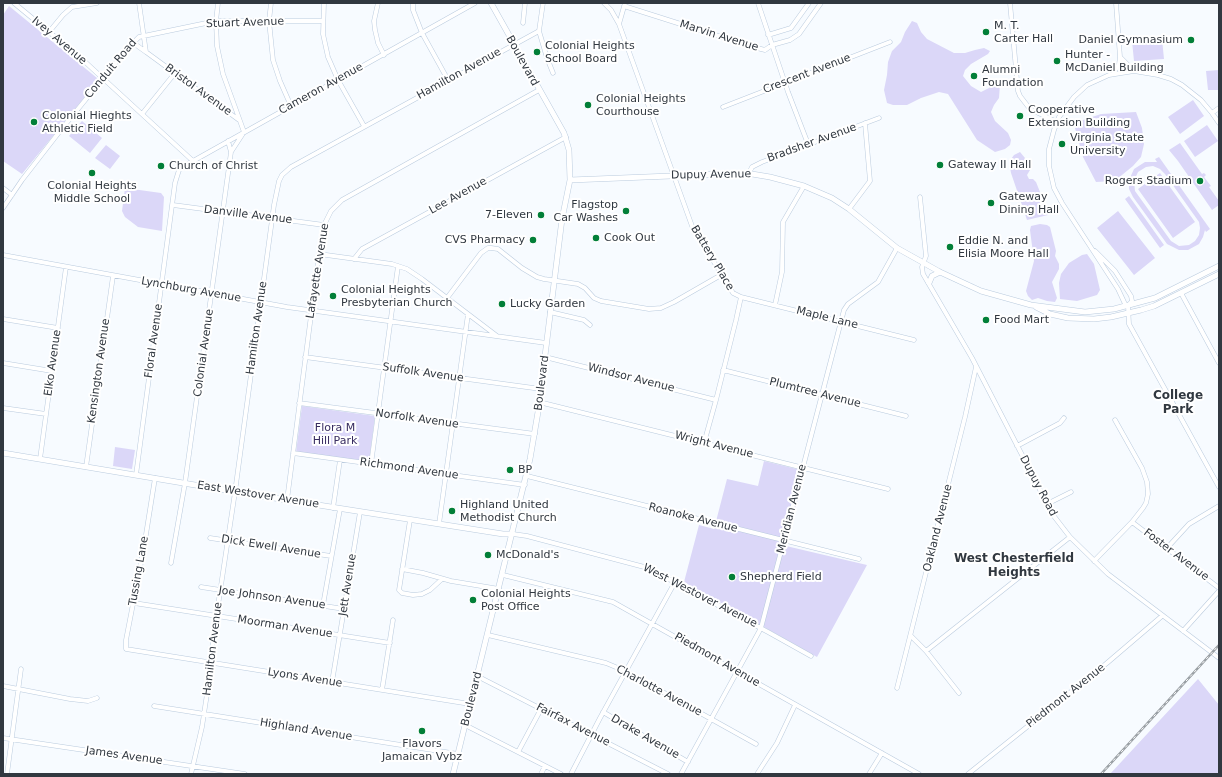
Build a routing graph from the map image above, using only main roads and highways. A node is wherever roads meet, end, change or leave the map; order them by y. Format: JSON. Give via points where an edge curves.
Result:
{"nodes":[{"id":1,"x":490,"y":3,"type":"edge"},
{"id":2,"x":570,"y":180,"type":"junction"},
{"id":3,"x":1219,"y":266,"type":"edge"},
{"id":4,"x":940,"y":272,"type":"junction"},
{"id":5,"x":1219,"y":274,"type":"edge"},
{"id":6,"x":928,"y":283,"type":"road end"},
{"id":7,"x":1032,"y":305,"type":"junction"},
{"id":8,"x":3,"y":452,"type":"edge"},
{"id":9,"x":513,"y":534,"type":"junction"},
{"id":10,"x":453,"y":774,"type":"edge"}],
"edges":[{"from":1,"to":2,"type":"main road","name":"Boulevard","via":[[566,137]]},
{"from":2,"to":4,"type":"main road","name":"Dupuy Avenue","via":[[749,173],[765,176],[825,194],[849,209],[897,248]]},
{"from":2,"to":9,"type":"main road","name":"Boulevard","via":[[562,219],[535,434]]},
{"from":3,"to":7,"type":"main road","via":[[1160,296],[1128,306],[1085,312]]},
{"from":4,"to":6,"type":"main road","via":[[932,276]]},
{"from":4,"to":7,"type":"main road","name":"Dupuy Avenue","via":[[980,291]]},
{"from":5,"to":7,"type":"main road","via":[[1148,308],[1104,318],[1073,318],[1050,314]]},
{"from":8,"to":9,"type":"main road","name":"East Westover Avenue","via":[[333,508]]},
{"from":9,"to":10,"type":"main road","name":"Boulevard"}]}
